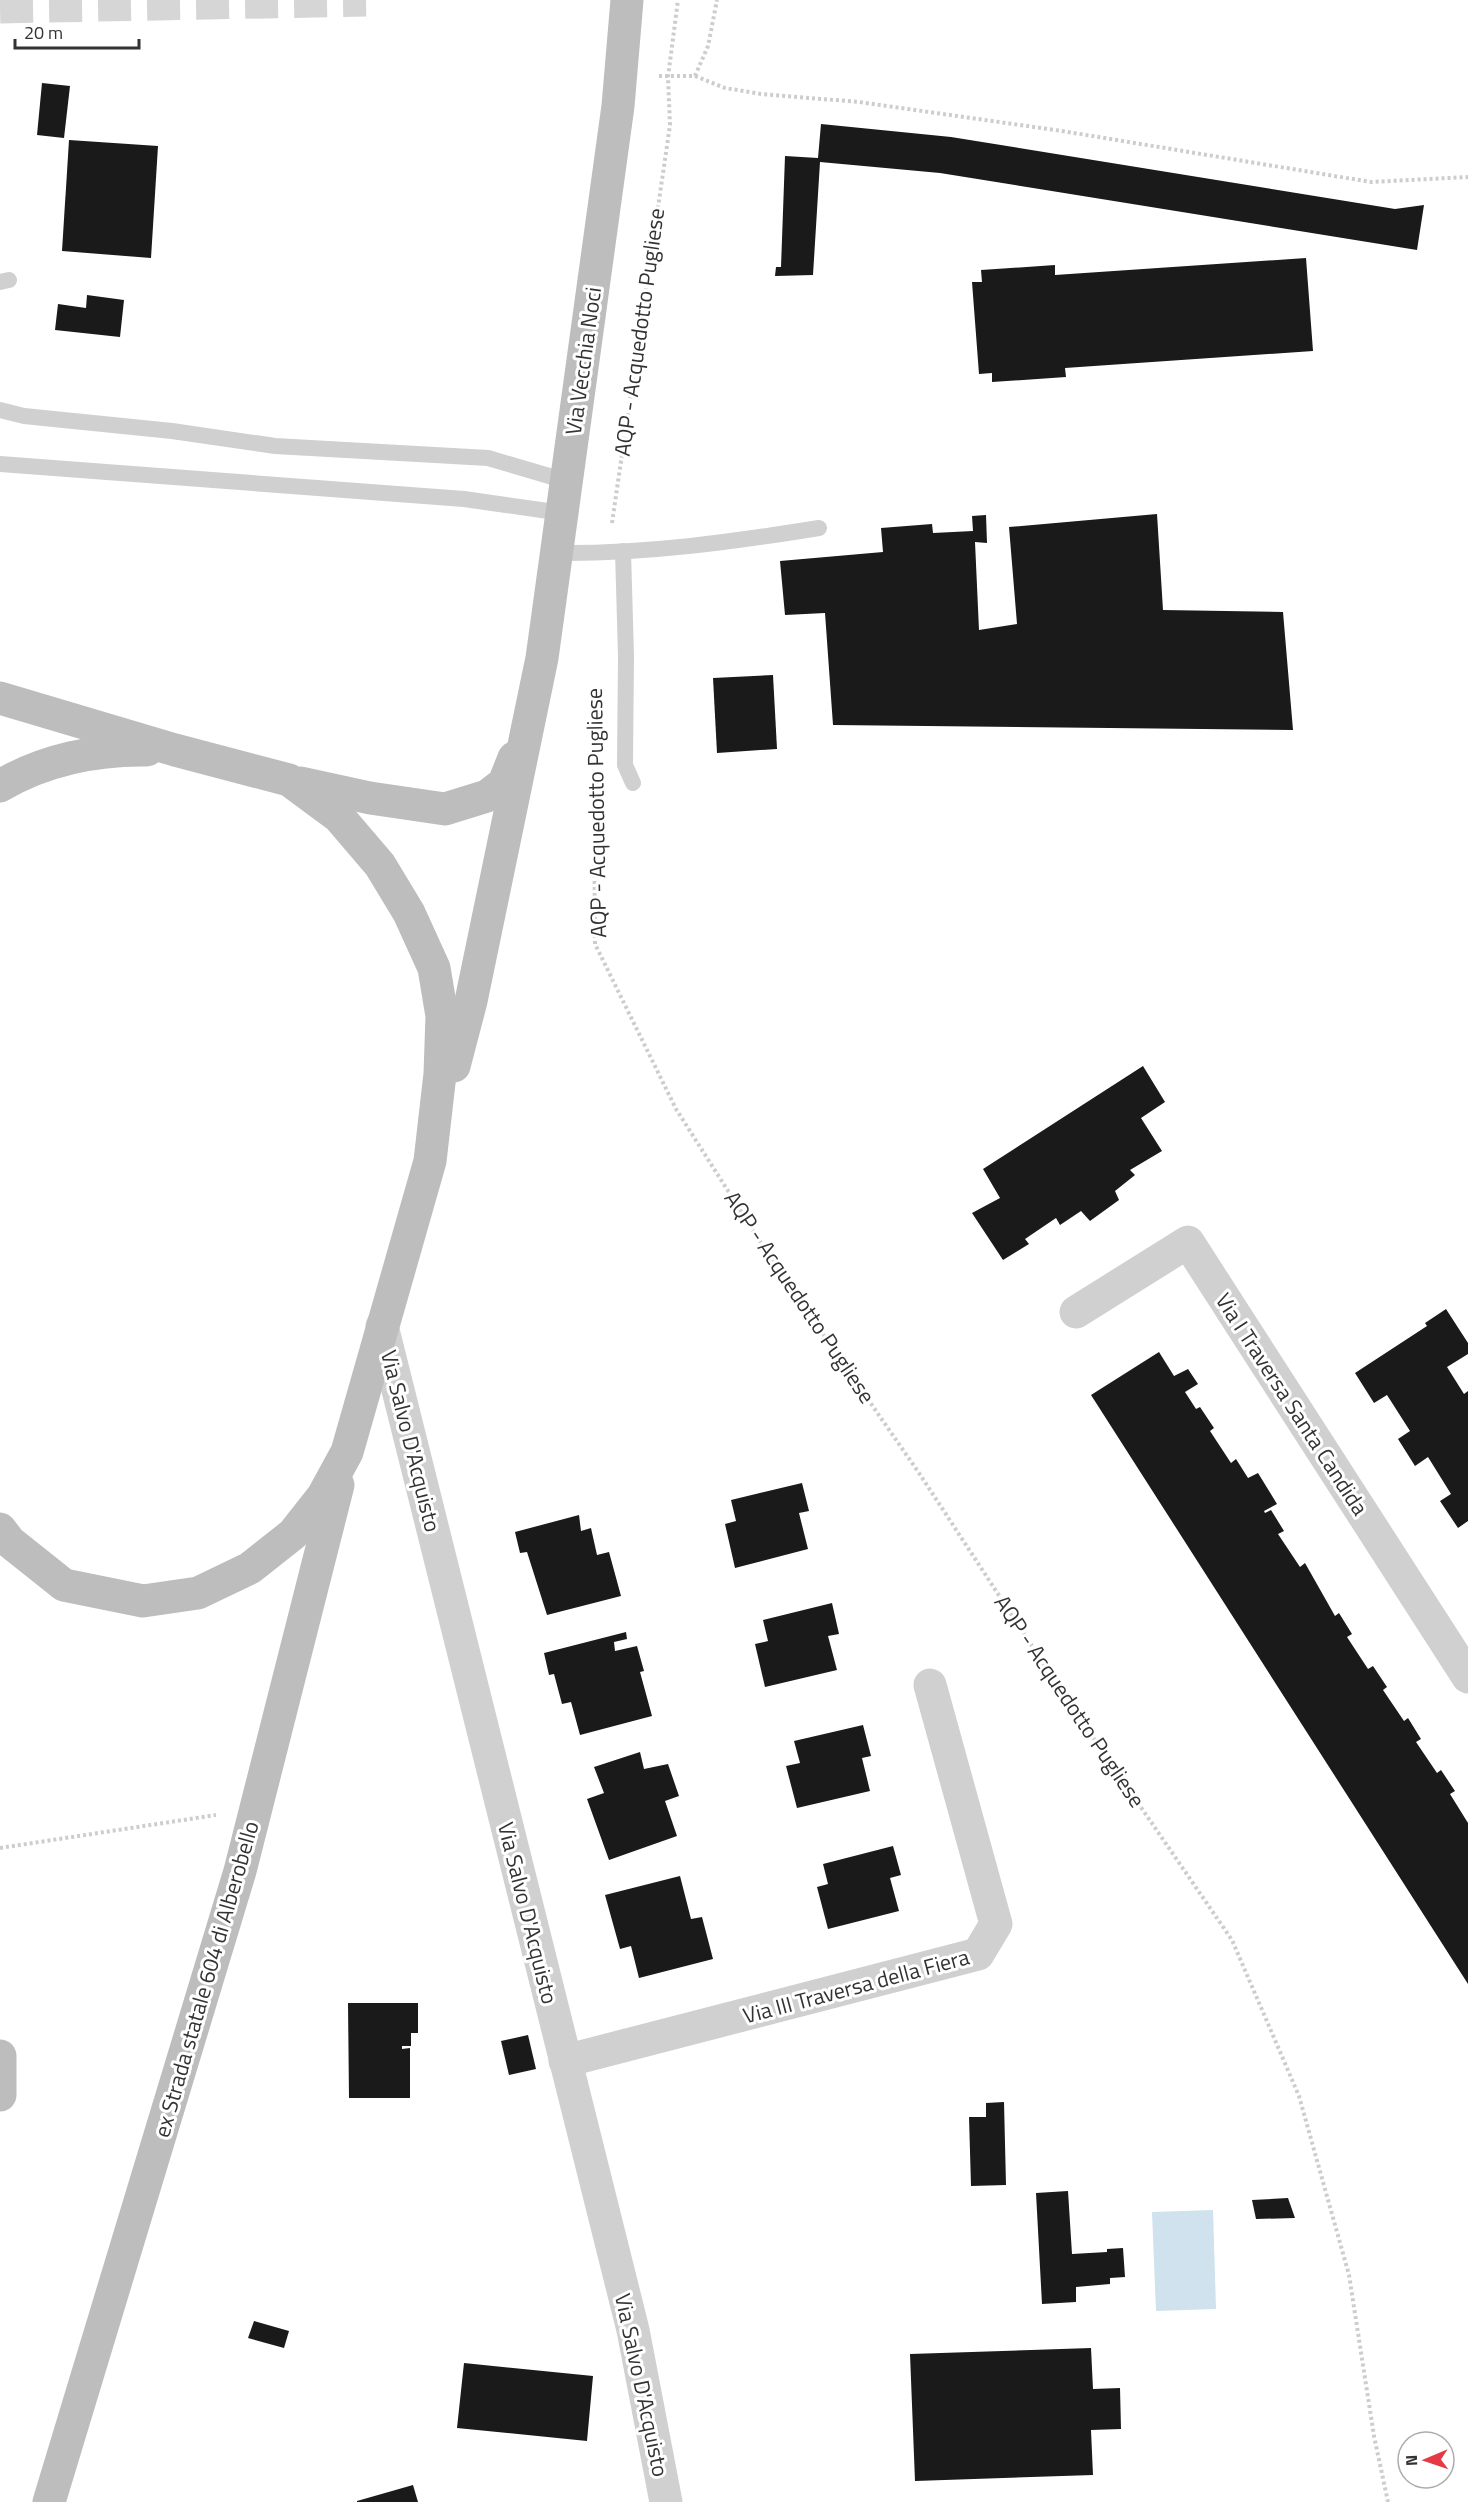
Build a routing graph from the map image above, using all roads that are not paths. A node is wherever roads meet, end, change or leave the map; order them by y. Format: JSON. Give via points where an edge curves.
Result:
{"nodes":[{"id":1,"x":627,"y":0,"type":"edge"},
{"id":2,"x":0,"y":410,"type":"edge"},
{"id":3,"x":0,"y":464,"type":"edge"},
{"id":4,"x":566,"y":481,"type":"junction"},
{"id":5,"x":562,"y":513,"type":"junction"},
{"id":6,"x":819,"y":528,"type":"dead end"},
{"id":7,"x":623,"y":551,"type":"junction"},
{"id":8,"x":557,"y":553,"type":"junction"},
{"id":9,"x":0,"y":698,"type":"edge"},
{"id":10,"x":530,"y":720,"type":"junction"},
{"id":11,"x":175,"y":750,"type":"junction"},
{"id":12,"x":289,"y":780,"type":"junction"},
{"id":13,"x":633,"y":783,"type":"dead end"},
{"id":14,"x":0,"y":786,"type":"edge"},
{"id":15,"x":430,"y":1161,"type":"junction"},
{"id":16,"x":1076,"y":1312,"type":"dead end"},
{"id":17,"x":382,"y":1326,"type":"junction"},
{"id":18,"x":347,"y":1452,"type":"junction"},
{"id":19,"x":0,"y":1529,"type":"edge"},
{"id":20,"x":1468,"y":1677,"type":"edge"},
{"id":21,"x":930,"y":1685,"type":"dead end"},
{"id":22,"x":0,"y":2056,"type":"edge"},
{"id":23,"x":565,"y":2061,"type":"junction"},
{"id":24,"x":0,"y":2095,"type":"edge"},
{"id":25,"x":49,"y":2502,"type":"edge"},
{"id":26,"x":666,"y":2502,"type":"edge"}],
"edges":[{"from":1,"to":4,"type":"main road","name":"Via Vecchia Noci","via":[[618,106]]},
{"from":2,"to":4,"type":"lane","via":[[275,446],[488,458]]},
{"from":3,"to":5,"type":"lane","via":[[464,499]]},
{"from":4,"to":5,"type":"main road","name":"Via Vecchia Noci"},
{"from":5,"to":8,"type":"main road","name":"Via Vecchia Noci"},
{"from":6,"to":7,"type":"lane","via":[[737,542]]},
{"from":7,"to":8,"type":"lane"},
{"from":7,"to":13,"type":"lane","via":[[625,765]]},
{"from":8,"to":10,"type":"main road","name":"Via Vecchia Noci"},
{"from":9,"to":11,"type":"main road"},
{"from":10,"to":12,"type":"main road","via":[[504,783],[487,796],[445,809]]},
{"from":10,"to":15,"type":"main road","via":[[471,1001]]},
{"from":11,"to":12,"type":"main road"},
{"from":11,"to":14,"type":"main road","via":[[111,749],[26,770]]},
{"from":12,"to":15,"type":"main road","via":[[339,817],[381,866],[409,913],[434,968],[442,1016]]},
{"from":15,"to":17,"type":"main road"},
{"from":16,"to":20,"type":"street","name":"Via I Traversa Santa Candida","via":[[1188,1242]]},
{"from":17,"to":18,"type":"main road"},
{"from":17,"to":23,"type":"street","name":"Via Salvo D'Acquisto"},
{"from":18,"to":19,"type":"main road","via":[[323,1496],[293,1534],[250,1568],[198,1593],[143,1601],[64,1585],[10,1542]]},
{"from":18,"to":25,"type":"main road","name":"ex Strada statale 604 di Alberobello","via":[[240,1871]]},
{"from":21,"to":23,"type":"street","name":"Via III Traversa della Fiera","via":[[996,1924],[978,1954]]},
{"from":22,"to":24,"type":"main road"},
{"from":23,"to":26,"type":"street","name":"Via Salvo D'Acquisto","via":[[633,2330]]}]}
